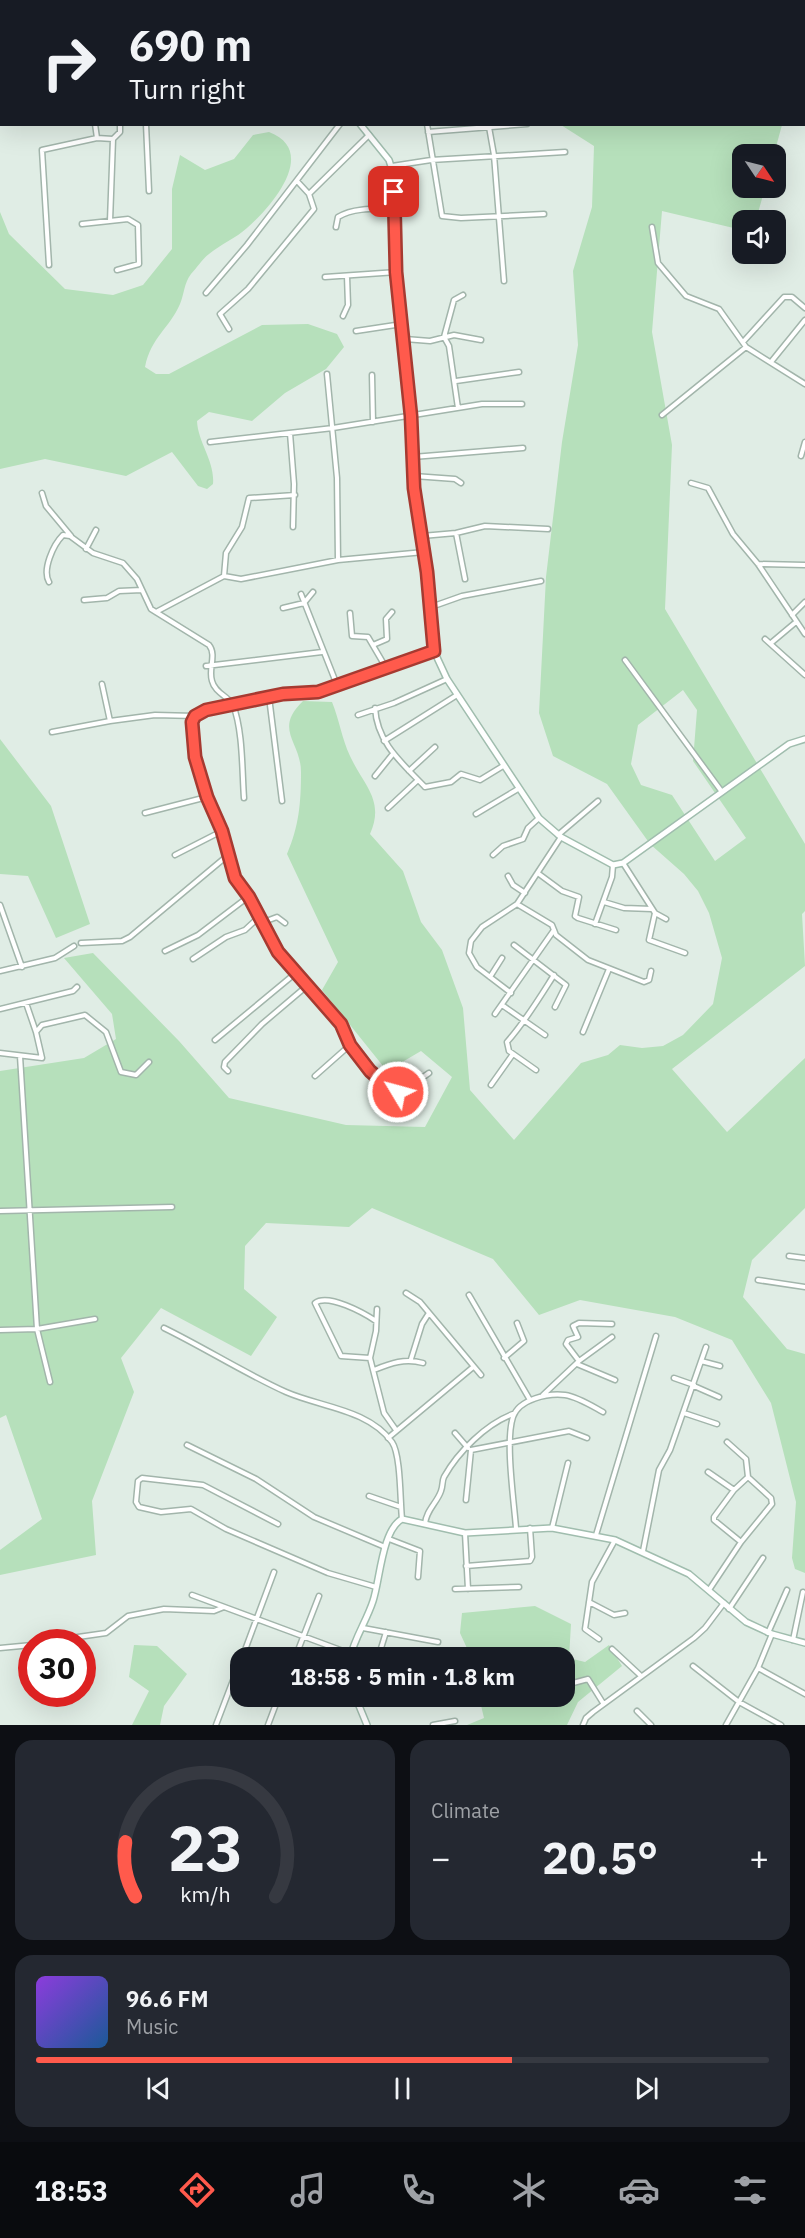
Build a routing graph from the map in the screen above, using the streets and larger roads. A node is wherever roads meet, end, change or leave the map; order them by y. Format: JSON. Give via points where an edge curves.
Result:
{"nodes":[{"id":1,"x":95,"y":126,"type":"edge"},
{"id":2,"x":120,"y":126,"type":"edge"},
{"id":3,"x":146,"y":126,"type":"edge"},
{"id":4,"x":338,"y":126,"type":"edge"},
{"id":5,"x":362,"y":126,"type":"edge"},
{"id":6,"x":427,"y":126,"type":"edge"},
{"id":7,"x":501,"y":126,"type":"edge"},
{"id":8,"x":489,"y":127,"type":"junction"},
{"id":9,"x":428,"y":132,"type":"junction"},
{"id":10,"x":369,"y":135,"type":"junction"},
{"id":11,"x":97,"y":138,"type":"junction"},
{"id":12,"x":113,"y":139,"type":"junction"},
{"id":13,"x":565,"y":152,"type":"dead end"},
{"id":14,"x":495,"y":155,"type":"junction"},
{"id":15,"x":432,"y":160,"type":"junction"},
{"id":16,"x":392,"y":166,"type":"junction"},
{"id":17,"x":297,"y":181,"type":"junction"},
{"id":18,"x":149,"y":191,"type":"dead end"},
{"id":19,"x":309,"y":194,"type":"junction"},
{"id":20,"x":395,"y":208,"type":"junction"},
{"id":21,"x":544,"y":214,"type":"dead end"},
{"id":22,"x":498,"y":215,"type":"junction"},
{"id":23,"x":110,"y":220,"type":"junction"},
{"id":24,"x":82,"y":224,"type":"dead end"},
{"id":25,"x":336,"y":227,"type":"dead end"},
{"id":26,"x":652,"y":227,"type":"dead end"},
{"id":27,"x":49,"y":265,"type":"dead end"},
{"id":28,"x":117,"y":270,"type":"dead end"},
{"id":29,"x":396,"y":272,"type":"junction"},
{"id":30,"x":347,"y":276,"type":"junction"},
{"id":31,"x":325,"y":277,"type":"dead end"},
{"id":32,"x":504,"y":281,"type":"dead end"},
{"id":33,"x":206,"y":292,"type":"dead end"},
{"id":34,"x":463,"y":295,"type":"dead end"},
{"id":35,"x":805,"y":308,"type":"edge"},
{"id":36,"x":343,"y":316,"type":"dead end"},
{"id":37,"x":805,"y":320,"type":"edge"},
{"id":38,"x":403,"y":324,"type":"junction"},
{"id":39,"x":229,"y":329,"type":"dead end"},
{"id":40,"x":356,"y":331,"type":"dead end"},
{"id":41,"x":444,"y":337,"type":"junction"},
{"id":42,"x":405,"y":339,"type":"junction"},
{"id":43,"x":481,"y":340,"type":"dead end"},
{"id":44,"x":743,"y":342,"type":"junction"},
{"id":45,"x":746,"y":347,"type":"junction"},
{"id":46,"x":771,"y":362,"type":"junction"},
{"id":47,"x":519,"y":372,"type":"dead end"},
{"id":48,"x":327,"y":374,"type":"dead end"},
{"id":49,"x":372,"y":375,"type":"dead end"},
{"id":50,"x":456,"y":381,"type":"junction"},
{"id":51,"x":805,"y":384,"type":"edge"},
{"id":52,"x":522,"y":404,"type":"dead end"},
{"id":53,"x":459,"y":408,"type":"junction"},
{"id":54,"x":662,"y":415,"type":"dead end"},
{"id":55,"x":411,"y":416,"type":"junction"},
{"id":56,"x":373,"y":422,"type":"junction"},
{"id":57,"x":333,"y":428,"type":"junction"},
{"id":58,"x":290,"y":433,"type":"junction"},
{"id":59,"x":210,"y":442,"type":"dead end"},
{"id":60,"x":805,"y":442,"type":"edge"},
{"id":61,"x":523,"y":448,"type":"dead end"},
{"id":62,"x":801,"y":456,"type":"dead end"},
{"id":63,"x":413,"y":458,"type":"junction"},
{"id":64,"x":414,"y":476,"type":"junction"},
{"id":65,"x":461,"y":483,"type":"dead end"},
{"id":66,"x":691,"y":483,"type":"dead end"},
{"id":67,"x":42,"y":493,"type":"dead end"},
{"id":68,"x":295,"y":495,"type":"junction"},
{"id":69,"x":293,"y":527,"type":"dead end"},
{"id":70,"x":548,"y":529,"type":"dead end"},
{"id":71,"x":96,"y":530,"type":"dead end"},
{"id":72,"x":456,"y":533,"type":"junction"},
{"id":73,"x":421,"y":536,"type":"junction"},
{"id":74,"x":74,"y":540,"type":"junction"},
{"id":75,"x":86,"y":549,"type":"junction"},
{"id":76,"x":424,"y":552,"type":"junction"},
{"id":77,"x":338,"y":560,"type":"junction"},
{"id":78,"x":758,"y":564,"type":"junction"},
{"id":79,"x":805,"y":565,"type":"edge"},
{"id":80,"x":224,"y":576,"type":"junction"},
{"id":81,"x":465,"y":579,"type":"dead end"},
{"id":82,"x":542,"y":581,"type":"dead end"},
{"id":83,"x":49,"y":582,"type":"dead end"},
{"id":84,"x":142,"y":590,"type":"junction"},
{"id":85,"x":313,"y":592,"type":"dead end"},
{"id":86,"x":301,"y":594,"type":"dead end"},
{"id":87,"x":84,"y":600,"type":"dead end"},
{"id":88,"x":805,"y":602,"type":"edge"},
{"id":89,"x":304,"y":603,"type":"junction"},
{"id":90,"x":430,"y":607,"type":"junction"},
{"id":91,"x":283,"y":608,"type":"dead end"},
{"id":92,"x":155,"y":612,"type":"junction"},
{"id":93,"x":392,"y":612,"type":"dead end"},
{"id":94,"x":350,"y":613,"type":"dead end"},
{"id":95,"x":792,"y":615,"type":"junction"},
{"id":96,"x":796,"y":622,"type":"junction"},
{"id":97,"x":805,"y":634,"type":"edge"},
{"id":98,"x":765,"y":639,"type":"dead end"},
{"id":99,"x":771,"y":643,"type":"junction"},
{"id":100,"x":373,"y":645,"type":"junction"},
{"id":101,"x":434,"y":651,"type":"junction"},
{"id":102,"x":322,"y":652,"type":"junction"},
{"id":103,"x":625,"y":660,"type":"dead end"},
{"id":104,"x":208,"y":665,"type":"junction"},
{"id":105,"x":386,"y":666,"type":"junction"},
{"id":106,"x":805,"y":675,"type":"edge"},
{"id":107,"x":447,"y":679,"type":"junction"},
{"id":108,"x":102,"y":684,"type":"dead end"},
{"id":109,"x":337,"y":684,"type":"junction"},
{"id":110,"x":457,"y":694,"type":"junction"},
{"id":111,"x":269,"y":697,"type":"junction"},
{"id":112,"x":232,"y":704,"type":"junction"},
{"id":113,"x":375,"y":708,"type":"junction"},
{"id":114,"x":358,"y":715,"type":"dead end"},
{"id":115,"x":195,"y":716,"type":"junction"},
{"id":116,"x":110,"y":721,"type":"junction"},
{"id":117,"x":52,"y":732,"type":"dead end"},
{"id":118,"x":805,"y":739,"type":"edge"},
{"id":119,"x":384,"y":741,"type":"junction"},
{"id":120,"x":435,"y":747,"type":"dead end"},
{"id":121,"x":392,"y":755,"type":"junction"},
{"id":122,"x":503,"y":766,"type":"junction"},
{"id":123,"x":409,"y":771,"type":"junction"},
{"id":124,"x":375,"y":776,"type":"dead end"},
{"id":125,"x":418,"y":780,"type":"junction"},
{"id":126,"x":518,"y":789,"type":"junction"},
{"id":127,"x":722,"y":792,"type":"junction"},
{"id":128,"x":207,"y":797,"type":"junction"},
{"id":129,"x":244,"y":798,"type":"dead end"},
{"id":130,"x":282,"y":801,"type":"dead end"},
{"id":131,"x":598,"y":801,"type":"dead end"},
{"id":132,"x":388,"y":808,"type":"dead end"},
{"id":133,"x":145,"y":813,"type":"dead end"},
{"id":134,"x":476,"y":814,"type":"dead end"},
{"id":135,"x":539,"y":818,"type":"junction"},
{"id":136,"x":222,"y":831,"type":"junction"},
{"id":137,"x":560,"y":836,"type":"junction"},
{"id":138,"x":175,"y":855,"type":"dead end"},
{"id":139,"x":494,"y":855,"type":"dead end"},
{"id":140,"x":227,"y":856,"type":"junction"},
{"id":141,"x":623,"y":863,"type":"junction"},
{"id":142,"x":613,"y":865,"type":"junction"},
{"id":143,"x":539,"y":874,"type":"junction"},
{"id":144,"x":508,"y":876,"type":"dead end"},
{"id":145,"x":525,"y":893,"type":"junction"},
{"id":146,"x":249,"y":897,"type":"junction"},
{"id":147,"x":604,"y":902,"type":"junction"},
{"id":148,"x":517,"y":904,"type":"junction"},
{"id":149,"x":0,"y":905,"type":"edge"},
{"id":150,"x":654,"y":911,"type":"junction"},
{"id":151,"x":666,"y":919,"type":"dead end"},
{"id":152,"x":259,"y":920,"type":"junction"},
{"id":153,"x":285,"y":923,"type":"dead end"},
{"id":154,"x":595,"y":924,"type":"junction"},
{"id":155,"x":554,"y":929,"type":"junction"},
{"id":156,"x":616,"y":930,"type":"dead end"},
{"id":157,"x":81,"y":943,"type":"dead end"},
{"id":158,"x":514,"y":945,"type":"dead end"},
{"id":159,"x":74,"y":946,"type":"dead end"},
{"id":160,"x":165,"y":951,"type":"dead end"},
{"id":161,"x":685,"y":953,"type":"dead end"},
{"id":162,"x":502,"y":958,"type":"dead end"},
{"id":163,"x":193,"y":959,"type":"dead end"},
{"id":164,"x":534,"y":960,"type":"junction"},
{"id":165,"x":22,"y":967,"type":"junction"},
{"id":166,"x":609,"y":969,"type":"junction"},
{"id":167,"x":0,"y":971,"type":"edge"},
{"id":168,"x":651,"y":971,"type":"dead end"},
{"id":169,"x":297,"y":972,"type":"junction"},
{"id":170,"x":554,"y":975,"type":"junction"},
{"id":171,"x":490,"y":977,"type":"junction"},
{"id":172,"x":308,"y":985,"type":"junction"},
{"id":173,"x":76,"y":987,"type":"dead end"},
{"id":174,"x":511,"y":993,"type":"junction"},
{"id":175,"x":26,"y":1003,"type":"junction"},
{"id":176,"x":502,"y":1005,"type":"junction"},
{"id":177,"x":555,"y":1007,"type":"dead end"},
{"id":178,"x":0,"y":1009,"type":"edge"},
{"id":179,"x":495,"y":1014,"type":"dead end"},
{"id":180,"x":523,"y":1019,"type":"junction"},
{"id":181,"x":36,"y":1032,"type":"junction"},
{"id":182,"x":583,"y":1032,"type":"dead end"},
{"id":183,"x":545,"y":1035,"type":"dead end"},
{"id":184,"x":215,"y":1040,"type":"dead end"},
{"id":185,"x":350,"y":1045,"type":"junction"},
{"id":186,"x":0,"y":1053,"type":"edge"},
{"id":187,"x":513,"y":1054,"type":"junction"},
{"id":188,"x":20,"y":1056,"type":"junction"},
{"id":189,"x":149,"y":1062,"type":"dead end"},
{"id":190,"x":536,"y":1070,"type":"dead end"},
{"id":191,"x":228,"y":1071,"type":"dead end"},
{"id":192,"x":429,"y":1073,"type":"dead end"},
{"id":193,"x":315,"y":1076,"type":"dead end"},
{"id":194,"x":491,"y":1085,"type":"dead end"},
{"id":195,"x":172,"y":1207,"type":"dead end"},
{"id":196,"x":0,"y":1211,"type":"edge"},
{"id":197,"x":30,"y":1211,"type":"junction"},
{"id":198,"x":789,"y":1256,"type":"dead end"},
{"id":199,"x":805,"y":1258,"type":"edge"},
{"id":200,"x":758,"y":1280,"type":"dead end"},
{"id":201,"x":805,"y":1287,"type":"edge"},
{"id":202,"x":406,"y":1293,"type":"dead end"},
{"id":203,"x":469,"y":1294,"type":"dead end"},
{"id":204,"x":377,"y":1309,"type":"dead end"},
{"id":205,"x":429,"y":1313,"type":"junction"},
{"id":206,"x":95,"y":1319,"type":"dead end"},
{"id":207,"x":376,"y":1322,"type":"junction"},
{"id":208,"x":517,"y":1323,"type":"dead end"},
{"id":209,"x":612,"y":1324,"type":"dead end"},
{"id":210,"x":164,"y":1328,"type":"dead end"},
{"id":211,"x":37,"y":1329,"type":"junction"},
{"id":212,"x":0,"y":1330,"type":"edge"},
{"id":213,"x":656,"y":1336,"type":"dead end"},
{"id":214,"x":612,"y":1337,"type":"dead end"},
{"id":215,"x":706,"y":1347,"type":"dead end"},
{"id":216,"x":370,"y":1358,"type":"junction"},
{"id":217,"x":504,"y":1358,"type":"junction"},
{"id":218,"x":411,"y":1360,"type":"junction"},
{"id":219,"x":701,"y":1361,"type":"junction"},
{"id":220,"x":423,"y":1363,"type":"dead end"},
{"id":221,"x":578,"y":1363,"type":"junction"},
{"id":222,"x":720,"y":1366,"type":"dead end"},
{"id":223,"x":472,"y":1368,"type":"junction"},
{"id":224,"x":374,"y":1370,"type":"junction"},
{"id":225,"x":481,"y":1375,"type":"dead end"},
{"id":226,"x":674,"y":1378,"type":"dead end"},
{"id":227,"x":615,"y":1380,"type":"dead end"},
{"id":228,"x":50,"y":1382,"type":"dead end"},
{"id":229,"x":694,"y":1385,"type":"junction"},
{"id":230,"x":542,"y":1396,"type":"junction"},
{"id":231,"x":719,"y":1397,"type":"dead end"},
{"id":232,"x":530,"y":1400,"type":"junction"},
{"id":233,"x":603,"y":1412,"type":"dead end"},
{"id":234,"x":684,"y":1413,"type":"junction"},
{"id":235,"x":514,"y":1414,"type":"junction"},
{"id":236,"x":717,"y":1424,"type":"dead end"},
{"id":237,"x":396,"y":1430,"type":"junction"},
{"id":238,"x":455,"y":1433,"type":"dead end"},
{"id":239,"x":388,"y":1438,"type":"junction"},
{"id":240,"x":587,"y":1438,"type":"dead end"},
{"id":241,"x":727,"y":1442,"type":"dead end"},
{"id":242,"x":509,"y":1444,"type":"junction"},
{"id":243,"x":187,"y":1445,"type":"dead end"},
{"id":244,"x":469,"y":1448,"type":"junction"},
{"id":245,"x":568,"y":1463,"type":"dead end"},
{"id":246,"x":708,"y":1472,"type":"dead end"},
{"id":247,"x":748,"y":1477,"type":"junction"},
{"id":248,"x":734,"y":1490,"type":"junction"},
{"id":249,"x":369,"y":1496,"type":"dead end"},
{"id":250,"x":466,"y":1500,"type":"dead end"},
{"id":251,"x":401,"y":1507,"type":"junction"},
{"id":252,"x":402,"y":1519,"type":"junction"},
{"id":253,"x":278,"y":1524,"type":"dead end"},
{"id":254,"x":425,"y":1524,"type":"junction"},
{"id":255,"x":516,"y":1528,"type":"junction"},
{"id":256,"x":530,"y":1528,"type":"junction"},
{"id":257,"x":552,"y":1528,"type":"junction"},
{"id":258,"x":465,"y":1533,"type":"junction"},
{"id":259,"x":596,"y":1535,"type":"junction"},
{"id":260,"x":389,"y":1539,"type":"junction"},
{"id":261,"x":615,"y":1540,"type":"junction"},
{"id":262,"x":741,"y":1542,"type":"junction"},
{"id":263,"x":386,"y":1547,"type":"junction"},
{"id":264,"x":643,"y":1551,"type":"junction"},
{"id":265,"x":764,"y":1558,"type":"dead end"},
{"id":266,"x":466,"y":1566,"type":"junction"},
{"id":267,"x":274,"y":1572,"type":"dead end"},
{"id":268,"x":418,"y":1577,"type":"dead end"},
{"id":269,"x":376,"y":1587,"type":"junction"},
{"id":270,"x":519,"y":1587,"type":"dead end"},
{"id":271,"x":455,"y":1589,"type":"dead end"},
{"id":272,"x":468,"y":1589,"type":"junction"},
{"id":273,"x":709,"y":1590,"type":"junction"},
{"id":274,"x":787,"y":1590,"type":"dead end"},
{"id":275,"x":803,"y":1592,"type":"dead end"},
{"id":276,"x":192,"y":1595,"type":"dead end"},
{"id":277,"x":319,"y":1596,"type":"dead end"},
{"id":278,"x":589,"y":1602,"type":"junction"},
{"id":279,"x":724,"y":1603,"type":"junction"},
{"id":280,"x":224,"y":1607,"type":"junction"},
{"id":281,"x":729,"y":1609,"type":"junction"},
{"id":282,"x":625,"y":1613,"type":"dead end"},
{"id":283,"x":256,"y":1619,"type":"junction"},
{"id":284,"x":363,"y":1628,"type":"junction"},
{"id":285,"x":386,"y":1632,"type":"junction"},
{"id":286,"x":770,"y":1633,"type":"junction"},
{"id":287,"x":96,"y":1635,"type":"edge"},
{"id":288,"x":303,"y":1637,"type":"junction"},
{"id":289,"x":599,"y":1640,"type":"dead end"},
{"id":290,"x":793,"y":1640,"type":"junction"},
{"id":291,"x":438,"y":1642,"type":"dead end"},
{"id":292,"x":805,"y":1643,"type":"edge"},
{"id":293,"x":18,"y":1646,"type":"edge"},
{"id":294,"x":246,"y":1647,"type":"edge"},
{"id":295,"x":299,"y":1647,"type":"edge"},
{"id":296,"x":328,"y":1647,"type":"edge"},
{"id":297,"x":354,"y":1647,"type":"edge"},
{"id":298,"x":381,"y":1647,"type":"edge"},
{"id":299,"x":0,"y":1648,"type":"edge"},
{"id":300,"x":612,"y":1649,"type":"dead end"},
{"id":301,"x":693,"y":1666,"type":"dead end"},
{"id":302,"x":758,"y":1668,"type":"junction"},
{"id":303,"x":640,"y":1675,"type":"junction"},
{"id":304,"x":575,"y":1682,"type":"edge"},
{"id":305,"x":230,"y":1688,"type":"edge"},
{"id":306,"x":805,"y":1694,"type":"edge"},
{"id":307,"x":739,"y":1702,"type":"junction"},
{"id":308,"x":603,"y":1703,"type":"junction"},
{"id":309,"x":275,"y":1707,"type":"edge"},
{"id":310,"x":360,"y":1707,"type":"edge"},
{"id":311,"x":637,"y":1712,"type":"dead end"},
{"id":312,"x":454,"y":1721,"type":"dead end"},
{"id":313,"x":216,"y":1725,"type":"edge"},
{"id":314,"x":268,"y":1725,"type":"edge"},
{"id":315,"x":367,"y":1725,"type":"edge"},
{"id":316,"x":433,"y":1725,"type":"edge"},
{"id":317,"x":584,"y":1725,"type":"edge"},
{"id":318,"x":651,"y":1725,"type":"edge"},
{"id":319,"x":726,"y":1725,"type":"edge"},
{"id":320,"x":778,"y":1725,"type":"edge"}],
"edges":[{"from":1,"to":11,"type":"street"},
{"from":2,"to":12,"type":"street"},
{"from":3,"to":18,"type":"street"},
{"from":4,"to":17,"type":"street"},
{"from":5,"to":10,"type":"street"},
{"from":6,"to":9,"type":"street"},
{"from":7,"to":8,"type":"street"},
{"from":8,"to":9,"type":"street"},
{"from":8,"to":14,"type":"street"},
{"from":9,"to":15,"type":"street"},
{"from":10,"to":16,"type":"street"},
{"from":10,"to":19,"type":"street"},
{"from":11,"to":12,"type":"street"},
{"from":11,"to":27,"type":"street","via":[[42,150]]},
{"from":12,"to":23,"type":"street"},
{"from":13,"to":14,"type":"street"},
{"from":14,"to":15,"type":"street"},
{"from":14,"to":22,"type":"street"},
{"from":15,"to":16,"type":"street"},
{"from":15,"to":22,"type":"street","via":[[442,216]]},
{"from":16,"to":20,"type":"street"},
{"from":17,"to":19,"type":"street"},
{"from":17,"to":33,"type":"street"},
{"from":19,"to":39,"type":"street","via":[[314,204],[312,213],[248,289],[220,314]]},
{"from":20,"to":25,"type":"street","via":[[342,215]]},
{"from":20,"to":29,"type":"street"},
{"from":21,"to":22,"type":"street"},
{"from":22,"to":32,"type":"street"},
{"from":23,"to":24,"type":"street"},
{"from":23,"to":28,"type":"street","via":[[128,219],[138,225],[139,264]]},
{"from":26,"to":44,"type":"street","via":[[661,268],[689,299],[719,309]]},
{"from":29,"to":30,"type":"street"},
{"from":29,"to":38,"type":"street"},
{"from":30,"to":31,"type":"street"},
{"from":30,"to":36,"type":"street","via":[[348,305]]},
{"from":34,"to":41,"type":"street","via":[[454,300]]},
{"from":35,"to":44,"type":"street","via":[[792,297],[784,297]]},
{"from":37,"to":46,"type":"street"},
{"from":38,"to":40,"type":"street"},
{"from":38,"to":42,"type":"street"},
{"from":41,"to":42,"type":"street","via":[[415,342]]},
{"from":41,"to":43,"type":"street"},
{"from":41,"to":50,"type":"street"},
{"from":42,"to":55,"type":"street"},
{"from":44,"to":45,"type":"street"},
{"from":45,"to":46,"type":"street"},
{"from":45,"to":54,"type":"street"},
{"from":46,"to":51,"type":"street"},
{"from":47,"to":50,"type":"street"},
{"from":48,"to":57,"type":"street"},
{"from":49,"to":56,"type":"street"},
{"from":50,"to":53,"type":"street"},
{"from":52,"to":53,"type":"street"},
{"from":53,"to":55,"type":"street"},
{"from":55,"to":56,"type":"street"},
{"from":55,"to":63,"type":"street"},
{"from":56,"to":57,"type":"street"},
{"from":57,"to":58,"type":"street"},
{"from":57,"to":77,"type":"street"},
{"from":58,"to":59,"type":"street"},
{"from":58,"to":68,"type":"street"},
{"from":60,"to":62,"type":"street"},
{"from":61,"to":63,"type":"street"},
{"from":63,"to":64,"type":"street"},
{"from":64,"to":65,"type":"street","via":[[455,479]]},
{"from":64,"to":73,"type":"street"},
{"from":66,"to":78,"type":"street","via":[[708,488],[733,534]]},
{"from":67,"to":74,"type":"street","via":[[46,506]]},
{"from":68,"to":69,"type":"street"},
{"from":68,"to":80,"type":"street","via":[[249,498],[242,527],[223,562]]},
{"from":70,"to":72,"type":"street","via":[[485,526]]},
{"from":71,"to":75,"type":"street"},
{"from":72,"to":73,"type":"street"},
{"from":72,"to":81,"type":"street"},
{"from":73,"to":76,"type":"street"},
{"from":74,"to":75,"type":"street"},
{"from":74,"to":83,"type":"street","via":[[67,535],[59,539],[46,572]]},
{"from":75,"to":84,"type":"street","via":[[123,563]]},
{"from":76,"to":77,"type":"street"},
{"from":76,"to":90,"type":"street"},
{"from":77,"to":80,"type":"street","via":[[241,579]]},
{"from":78,"to":79,"type":"street"},
{"from":78,"to":95,"type":"street"},
{"from":80,"to":92,"type":"street"},
{"from":82,"to":90,"type":"street","via":[[462,596]]},
{"from":84,"to":87,"type":"street"},
{"from":84,"to":92,"type":"street"},
{"from":85,"to":89,"type":"street"},
{"from":86,"to":89,"type":"street"},
{"from":88,"to":95,"type":"street"},
{"from":89,"to":91,"type":"street"},
{"from":89,"to":102,"type":"street"},
{"from":90,"to":101,"type":"street"},
{"from":92,"to":104,"type":"street","via":[[208,645],[212,649]]},
{"from":93,"to":100,"type":"street","via":[[386,619],[387,639]]},
{"from":94,"to":100,"type":"street","via":[[352,636],[368,637]]},
{"from":95,"to":96,"type":"street"},
{"from":96,"to":97,"type":"street"},
{"from":96,"to":99,"type":"street"},
{"from":98,"to":99,"type":"street"},
{"from":99,"to":106,"type":"street"},
{"from":100,"to":105,"type":"street"},
{"from":101,"to":105,"type":"street"},
{"from":101,"to":107,"type":"street"},
{"from":102,"to":104,"type":"street"},
{"from":102,"to":109,"type":"street"},
{"from":103,"to":127,"type":"street"},
{"from":104,"to":112,"type":"street","via":[[215,689]]},
{"from":105,"to":109,"type":"street"},
{"from":107,"to":110,"type":"street"},
{"from":107,"to":113,"type":"street"},
{"from":108,"to":116,"type":"street"},
{"from":109,"to":111,"type":"street","via":[[318,692]]},
{"from":110,"to":119,"type":"street"},
{"from":110,"to":122,"type":"street"},
{"from":111,"to":112,"type":"street"},
{"from":111,"to":130,"type":"street"},
{"from":112,"to":115,"type":"street"},
{"from":112,"to":129,"type":"street","via":[[241,747]]},
{"from":113,"to":114,"type":"street"},
{"from":113,"to":119,"type":"street"},
{"from":115,"to":116,"type":"street"},
{"from":115,"to":128,"type":"street","via":[[195,757]]},
{"from":116,"to":117,"type":"street"},
{"from":118,"to":127,"type":"street","via":[[789,744]]},
{"from":119,"to":121,"type":"street"},
{"from":120,"to":123,"type":"street"},
{"from":121,"to":123,"type":"street"},
{"from":121,"to":124,"type":"street"},
{"from":122,"to":125,"type":"street","via":[[480,780],[461,774],[451,782],[428,788]]},
{"from":122,"to":126,"type":"street"},
{"from":123,"to":125,"type":"street"},
{"from":125,"to":132,"type":"street"},
{"from":126,"to":134,"type":"street"},
{"from":126,"to":135,"type":"street"},
{"from":127,"to":141,"type":"street"},
{"from":128,"to":133,"type":"street"},
{"from":128,"to":136,"type":"street"},
{"from":131,"to":137,"type":"street"},
{"from":135,"to":137,"type":"street"},
{"from":135,"to":139,"type":"street","via":[[523,839],[503,846]]},
{"from":136,"to":138,"type":"street"},
{"from":136,"to":140,"type":"street"},
{"from":137,"to":142,"type":"street"},
{"from":137,"to":143,"type":"street"},
{"from":140,"to":146,"type":"street","via":[[235,878]]},
{"from":140,"to":157,"type":"street","via":[[130,937]]},
{"from":141,"to":142,"type":"street"},
{"from":141,"to":150,"type":"street"},
{"from":142,"to":147,"type":"street"},
{"from":143,"to":145,"type":"street"},
{"from":143,"to":154,"type":"street","via":[[562,891],[576,894],[579,897],[575,916]]},
{"from":144,"to":145,"type":"street"},
{"from":145,"to":148,"type":"street"},
{"from":146,"to":152,"type":"street"},
{"from":146,"to":160,"type":"street","via":[[198,935]]},
{"from":147,"to":150,"type":"street"},
{"from":147,"to":154,"type":"street"},
{"from":148,"to":155,"type":"street"},
{"from":148,"to":171,"type":"street","via":[[482,927],[471,941],[471,958]]},
{"from":149,"to":165,"type":"street"},
{"from":150,"to":151,"type":"street"},
{"from":150,"to":161,"type":"street","via":[[649,940]]},
{"from":152,"to":153,"type":"street","via":[[277,917]]},
{"from":152,"to":163,"type":"street"},
{"from":152,"to":169,"type":"street","via":[[278,952]]},
{"from":154,"to":156,"type":"street"},
{"from":155,"to":164,"type":"street"},
{"from":155,"to":166,"type":"street","via":[[569,947]]},
{"from":158,"to":164,"type":"street"},
{"from":159,"to":165,"type":"street","via":[[55,958]]},
{"from":162,"to":171,"type":"street"},
{"from":164,"to":170,"type":"street"},
{"from":164,"to":174,"type":"street"},
{"from":165,"to":167,"type":"street"},
{"from":166,"to":168,"type":"street","via":[[644,982],[649,980]]},
{"from":166,"to":182,"type":"street"},
{"from":169,"to":172,"type":"street"},
{"from":169,"to":184,"type":"street"},
{"from":170,"to":177,"type":"street","via":[[567,987]]},
{"from":170,"to":180,"type":"street"},
{"from":171,"to":174,"type":"street"},
{"from":172,"to":185,"type":"street","via":[[341,1024]]},
{"from":172,"to":191,"type":"street","via":[[225,1062]]},
{"from":173,"to":175,"type":"street"},
{"from":174,"to":176,"type":"street"},
{"from":175,"to":178,"type":"street"},
{"from":175,"to":181,"type":"street"},
{"from":176,"to":179,"type":"street"},
{"from":176,"to":180,"type":"street"},
{"from":180,"to":183,"type":"street"},
{"from":180,"to":187,"type":"street","via":[[507,1042]]},
{"from":181,"to":188,"type":"street","via":[[42,1058]]},
{"from":181,"to":189,"type":"street","via":[[42,1025],[85,1015],[106,1032],[121,1072],[136,1075]]},
{"from":185,"to":192,"type":"street","via":[[370,1071],[393,1091],[403,1091]]},
{"from":185,"to":193,"type":"street"},
{"from":186,"to":188,"type":"street"},
{"from":187,"to":190,"type":"street"},
{"from":187,"to":194,"type":"street"},
{"from":188,"to":197,"type":"street"},
{"from":195,"to":197,"type":"street"},
{"from":196,"to":197,"type":"street"},
{"from":197,"to":211,"type":"street"},
{"from":198,"to":199,"type":"street"},
{"from":200,"to":201,"type":"street"},
{"from":202,"to":205,"type":"street"},
{"from":203,"to":217,"type":"street"},
{"from":204,"to":207,"type":"street"},
{"from":205,"to":218,"type":"street"},
{"from":205,"to":223,"type":"street"},
{"from":206,"to":211,"type":"street"},
{"from":207,"to":216,"type":"street"},
{"from":207,"to":216,"type":"street","via":[[363,1312],[332,1301],[315,1303],[341,1356]]},
{"from":208,"to":217,"type":"street","via":[[524,1341]]},
{"from":209,"to":221,"type":"street","via":[[573,1326],[578,1337],[566,1344]]},
{"from":210,"to":239,"type":"street","via":[[287,1393],[363,1419]]},
{"from":211,"to":212,"type":"street"},
{"from":211,"to":228,"type":"street"},
{"from":213,"to":259,"type":"street"},
{"from":214,"to":221,"type":"street"},
{"from":215,"to":219,"type":"street"},
{"from":216,"to":224,"type":"street"},
{"from":217,"to":232,"type":"street"},
{"from":218,"to":220,"type":"street"},
{"from":218,"to":224,"type":"street"},
{"from":219,"to":222,"type":"street"},
{"from":219,"to":229,"type":"street"},
{"from":221,"to":227,"type":"street"},
{"from":221,"to":230,"type":"street"},
{"from":223,"to":225,"type":"street"},
{"from":223,"to":237,"type":"street"},
{"from":224,"to":237,"type":"street","via":[[384,1413]]},
{"from":226,"to":229,"type":"street"},
{"from":229,"to":231,"type":"street"},
{"from":229,"to":234,"type":"street"},
{"from":230,"to":232,"type":"street"},
{"from":230,"to":233,"type":"street","via":[[568,1395]]},
{"from":232,"to":235,"type":"street"},
{"from":234,"to":236,"type":"street"},
{"from":234,"to":264,"type":"street","via":[[659,1470]]},
{"from":235,"to":242,"type":"street"},
{"from":235,"to":244,"type":"street","via":[[484,1432]]},
{"from":237,"to":239,"type":"street"},
{"from":238,"to":244,"type":"street"},
{"from":239,"to":251,"type":"street","via":[[395,1450]]},
{"from":240,"to":242,"type":"street","via":[[569,1431]]},
{"from":241,"to":247,"type":"street","via":[[746,1459]]},
{"from":242,"to":244,"type":"street"},
{"from":242,"to":255,"type":"street"},
{"from":243,"to":263,"type":"street","via":[[256,1479],[314,1517]]},
{"from":244,"to":250,"type":"street"},
{"from":244,"to":254,"type":"street","via":[[444,1476]]},
{"from":245,"to":257,"type":"street"},
{"from":246,"to":248,"type":"street"},
{"from":247,"to":248,"type":"street"},
{"from":247,"to":262,"type":"street","via":[[772,1501]]},
{"from":248,"to":262,"type":"street","via":[[714,1520]]},
{"from":249,"to":251,"type":"street"},
{"from":251,"to":252,"type":"street"},
{"from":252,"to":254,"type":"street"},
{"from":252,"to":260,"type":"street"},
{"from":253,"to":269,"type":"street","via":[[203,1485],[142,1478],[138,1481],[139,1507],[160,1512],[191,1509],[226,1529],[328,1573]]},
{"from":254,"to":258,"type":"street"},
{"from":255,"to":256,"type":"street"},
{"from":255,"to":258,"type":"street"},
{"from":256,"to":257,"type":"street"},
{"from":256,"to":266,"type":"street","via":[[530,1561]]},
{"from":257,"to":259,"type":"street"},
{"from":258,"to":266,"type":"street"},
{"from":259,"to":261,"type":"street"},
{"from":260,"to":263,"type":"street"},
{"from":260,"to":268,"type":"street","via":[[420,1551]]},
{"from":261,"to":264,"type":"street"},
{"from":261,"to":278,"type":"street","via":[[592,1582]]},
{"from":262,"to":273,"type":"street"},
{"from":263,"to":269,"type":"street"},
{"from":264,"to":273,"type":"street","via":[[689,1574]]},
{"from":265,"to":281,"type":"street"},
{"from":266,"to":272,"type":"street"},
{"from":267,"to":283,"type":"street"},
{"from":269,"to":284,"type":"street"},
{"from":270,"to":272,"type":"street"},
{"from":271,"to":272,"type":"street"},
{"from":273,"to":279,"type":"street"},
{"from":274,"to":286,"type":"street"},
{"from":275,"to":290,"type":"street"},
{"from":276,"to":280,"type":"street"},
{"from":277,"to":288,"type":"street"},
{"from":278,"to":282,"type":"street","via":[[614,1615]]},
{"from":278,"to":289,"type":"street","via":[[585,1629]]},
{"from":279,"to":281,"type":"street"},
{"from":279,"to":303,"type":"street","via":[[705,1628]]},
{"from":280,"to":283,"type":"street"},
{"from":280,"to":287,"type":"street","via":[[214,1611],[164,1609],[128,1617],[106,1634]]},
{"from":281,"to":286,"type":"street"},
{"from":283,"to":288,"type":"street"},
{"from":283,"to":294,"type":"street"},
{"from":284,"to":285,"type":"street"},
{"from":284,"to":297,"type":"street"},
{"from":285,"to":291,"type":"street"},
{"from":285,"to":298,"type":"street"},
{"from":286,"to":290,"type":"street"},
{"from":286,"to":302,"type":"street"},
{"from":288,"to":295,"type":"street"},
{"from":288,"to":296,"type":"street"},
{"from":290,"to":292,"type":"street"},
{"from":293,"to":299,"type":"street"},
{"from":300,"to":303,"type":"street"},
{"from":301,"to":307,"type":"street"},
{"from":302,"to":306,"type":"street"},
{"from":302,"to":307,"type":"street"},
{"from":303,"to":308,"type":"street"},
{"from":304,"to":308,"type":"street","via":[[588,1679]]},
{"from":305,"to":313,"type":"street"},
{"from":307,"to":319,"type":"street"},
{"from":307,"to":320,"type":"street"},
{"from":308,"to":317,"type":"street","via":[[586,1718]]},
{"from":309,"to":314,"type":"street"},
{"from":310,"to":315,"type":"street"},
{"from":311,"to":318,"type":"street"},
{"from":312,"to":316,"type":"street"}]}
